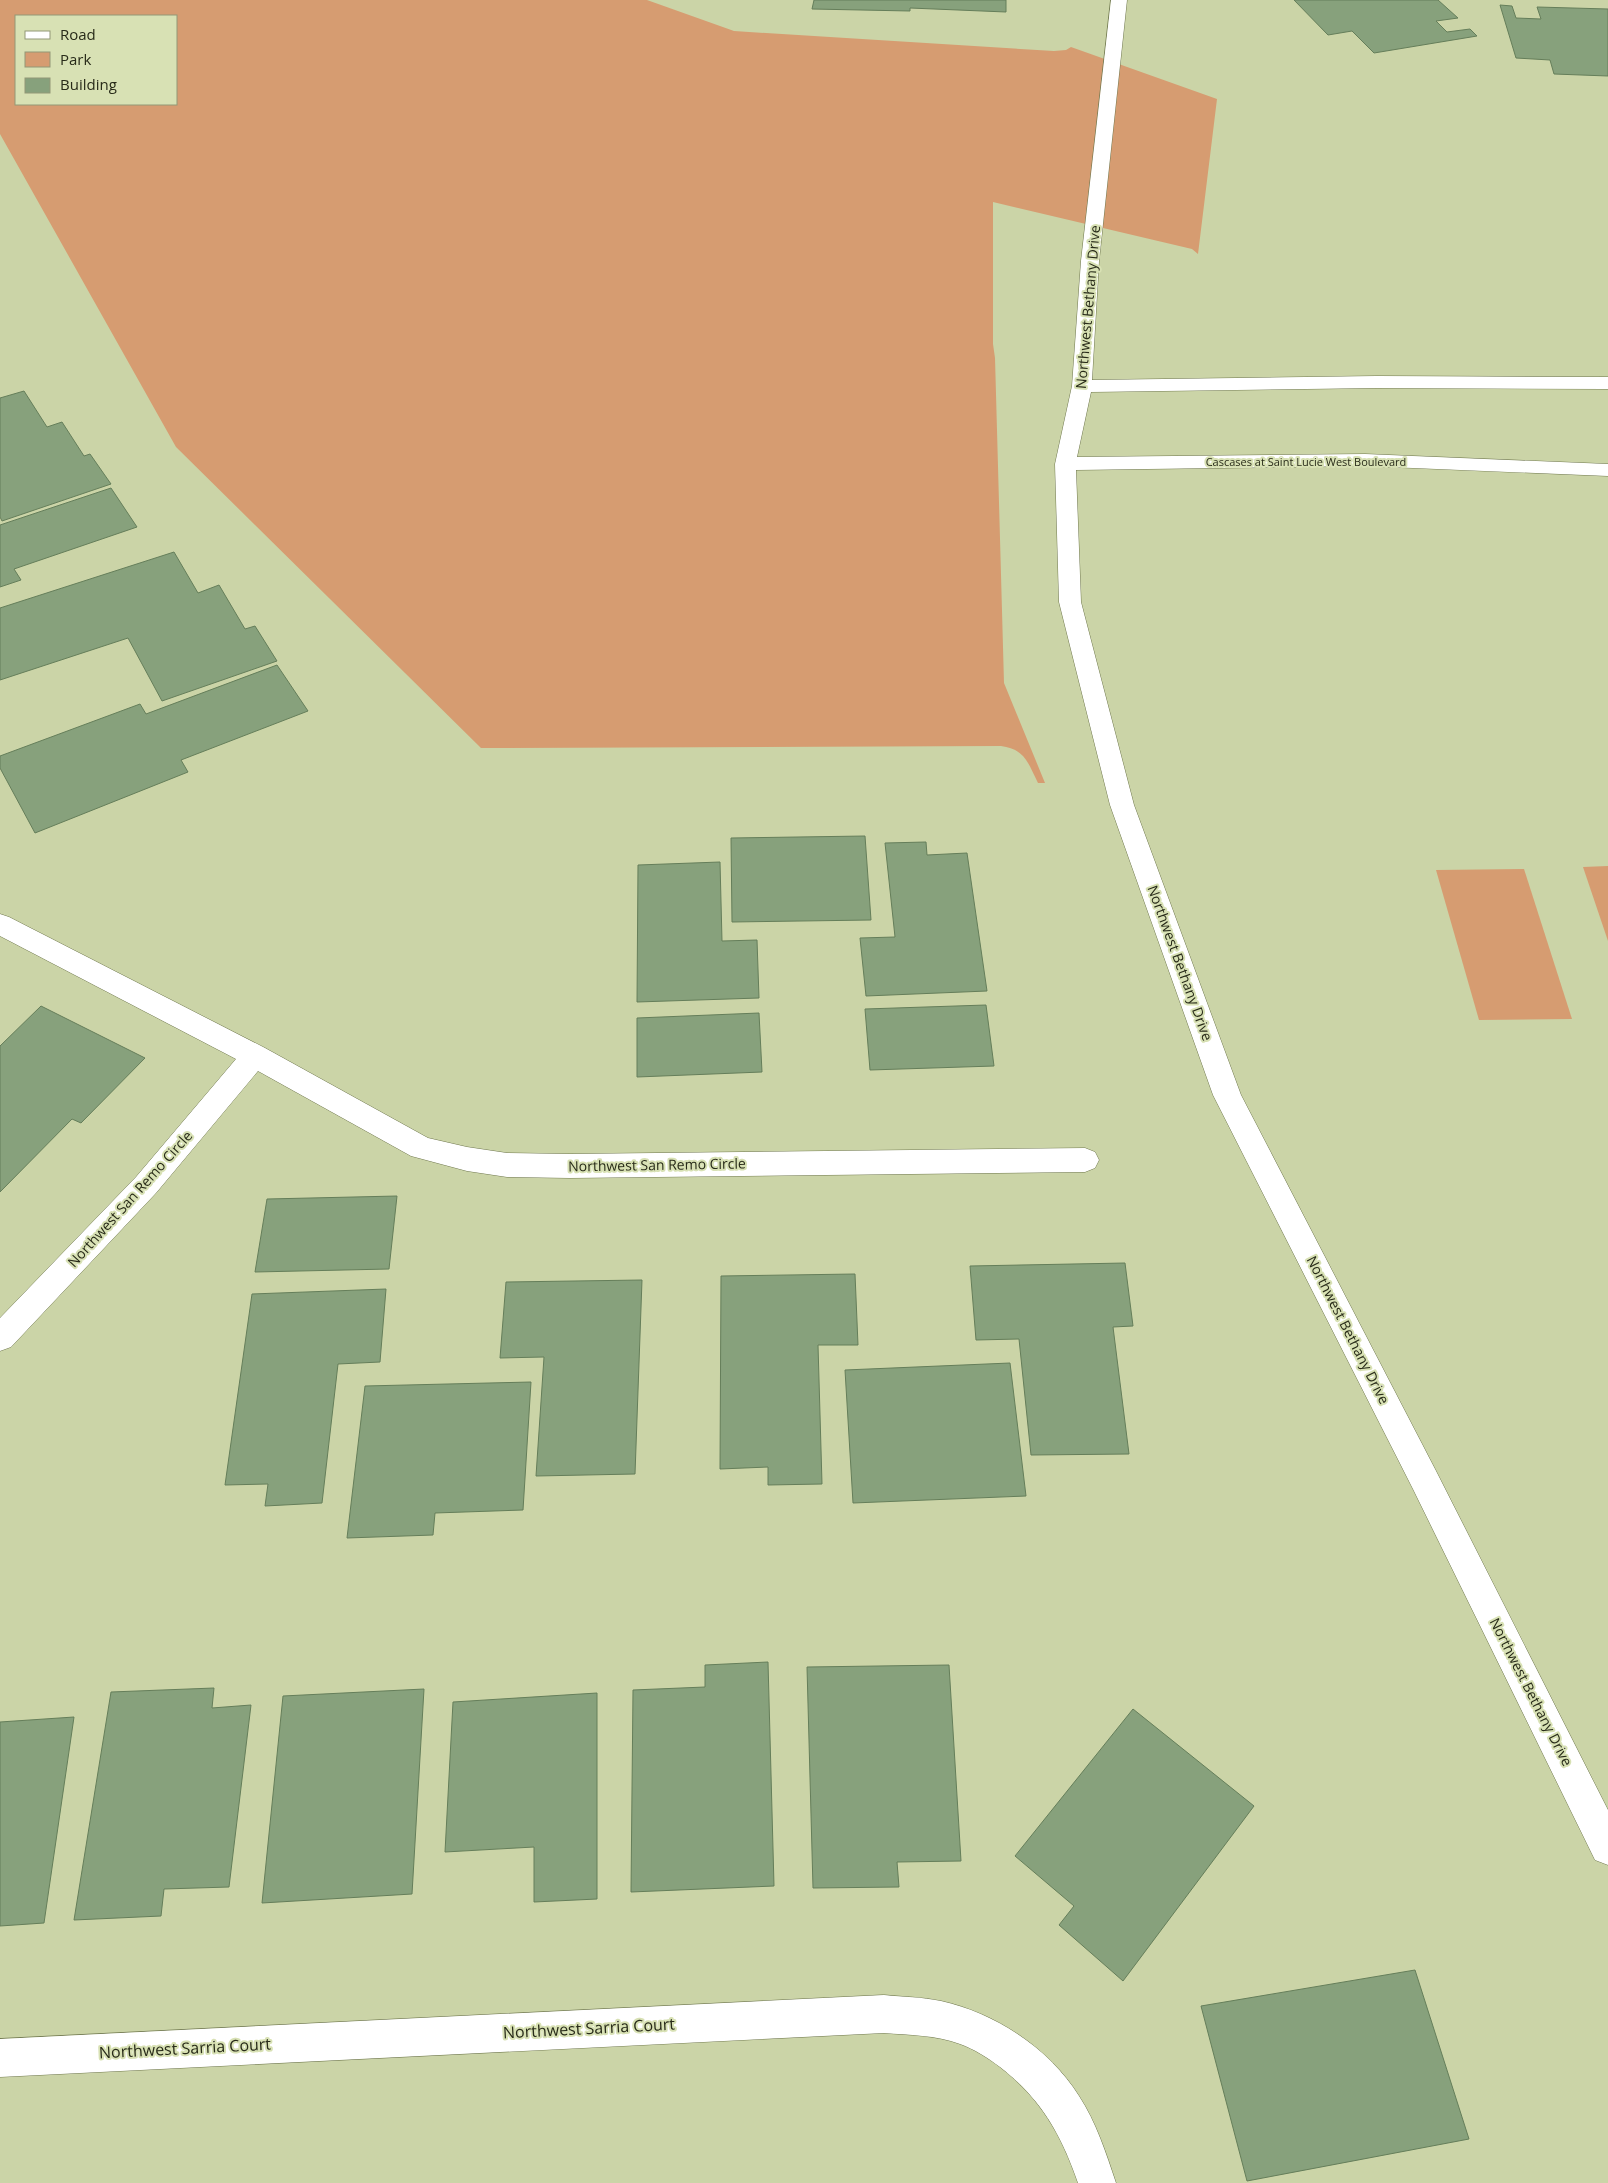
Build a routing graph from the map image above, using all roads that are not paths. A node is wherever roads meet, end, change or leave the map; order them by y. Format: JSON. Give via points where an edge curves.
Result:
{"nodes":[{"id":1,"x":1119,"y":0,"type":"edge"},
{"id":2,"x":1608,"y":383,"type":"edge"},
{"id":3,"x":1082,"y":386,"type":"junction"},
{"id":4,"x":1065,"y":464,"type":"junction"},
{"id":5,"x":1608,"y":470,"type":"edge"},
{"id":6,"x":0,"y":924,"type":"edge"},
{"id":7,"x":255,"y":1056,"type":"junction"},
{"id":8,"x":1085,"y":1160,"type":"dead end"},
{"id":9,"x":0,"y":1338,"type":"edge"},
{"id":10,"x":1608,"y":1847,"type":"edge"},
{"id":11,"x":0,"y":2058,"type":"edge"},
{"id":12,"x":1097,"y":2183,"type":"edge"}],
"edges":[{"from":1,"to":3,"type":"street","name":"Northwest Bethany Drive","via":[[1090,261]]},
{"from":2,"to":3,"type":"street"},
{"from":3,"to":4,"type":"street","name":"Northwest Bethany Drive"},
{"from":4,"to":5,"type":"street","name":"Cascases at Saint Lucie West Boulevard","via":[[1365,460]]},
{"from":4,"to":10,"type":"street","name":"Northwest Bethany Drive","via":[[1070,602],[1087,670],[1122,805],[1228,1095]]},
{"from":6,"to":7,"type":"street","name":"Northwest San Remo Circle"},
{"from":7,"to":8,"type":"street","name":"Northwest San Remo Circle","via":[[421,1148],[507,1165]]},
{"from":7,"to":9,"type":"street","name":"Northwest San Remo Circle","via":[[146,1185]]},
{"from":11,"to":12,"type":"street","name":"Northwest Sarria Court","via":[[884,2014],[942,2020],[986,2036],[1026,2063],[1059,2101],[1086,2151]]}]}
